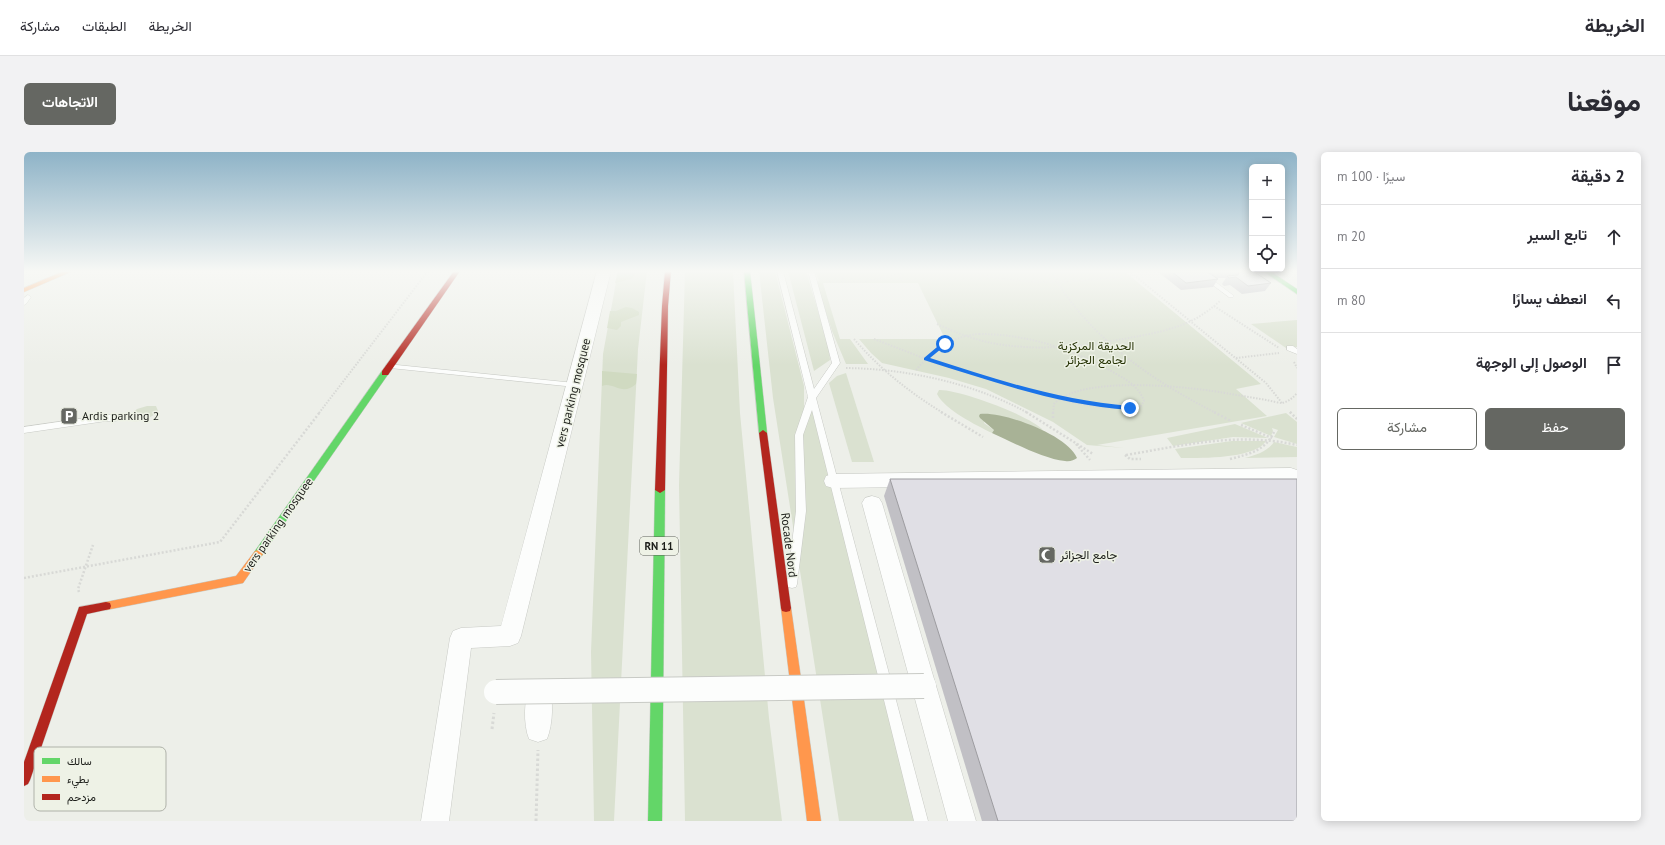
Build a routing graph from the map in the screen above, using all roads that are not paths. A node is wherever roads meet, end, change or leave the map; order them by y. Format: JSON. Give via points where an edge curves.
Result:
{"nodes":[{"id":1,"x":435,"y":302,"type":"edge"},
{"id":2,"x":596,"y":302,"type":"edge"},
{"id":3,"x":664,"y":302,"type":"edge"},
{"id":4,"x":665,"y":302,"type":"edge"},
{"id":5,"x":750,"y":302,"type":"edge"},
{"id":6,"x":788,"y":302,"type":"edge"},
{"id":7,"x":819,"y":302,"type":"edge"},
{"id":8,"x":665,"y":306,"type":"junction"},
{"id":9,"x":390,"y":366,"type":"junction"},
{"id":10,"x":839,"y":370,"type":"road end"},
{"id":11,"x":829,"y":372,"type":"junction"},
{"id":12,"x":575,"y":385,"type":"junction"},
{"id":13,"x":812,"y":398,"type":"junction"},
{"id":14,"x":116,"y":418,"type":"dead end"},
{"id":15,"x":24,"y":430,"type":"edge"},
{"id":16,"x":833,"y":481,"type":"junction"},
{"id":17,"x":1297,"y":481,"type":"edge"},
{"id":18,"x":872,"y":503,"type":"dead end"},
{"id":19,"x":788,"y":635,"type":"junction"},
{"id":20,"x":924,"y":686,"type":"junction"},
{"id":21,"x":496,"y":692,"type":"dead end"},
{"id":22,"x":539,"y":692,"type":"junction"},
{"id":23,"x":538,"y":730,"type":"road end"},
{"id":24,"x":35,"y":747,"type":"edge"},
{"id":25,"x":34,"y":751,"type":"edge"},
{"id":26,"x":24,"y":780,"type":"edge"},
{"id":27,"x":435,"y":821,"type":"edge"},
{"id":28,"x":655,"y":821,"type":"edge"},
{"id":29,"x":814,"y":821,"type":"edge"},
{"id":30,"x":921,"y":821,"type":"edge"},
{"id":31,"x":962,"y":821,"type":"edge"}],
"edges":[{"from":1,"to":9,"type":"main road","name":"vers parking mosquee"},
{"from":2,"to":12,"type":"street","name":"vers parking mosquee"},
{"from":3,"to":8,"type":"main road"},
{"from":4,"to":8,"type":"main road","number":"RN 11"},
{"from":5,"to":19,"type":"main road","name":"Rocade Nord","via":[[766,460]]},
{"from":6,"to":13,"type":"lane"},
{"from":7,"to":11,"type":"lane","via":[[836,359],[835,366]]},
{"from":8,"to":28,"type":"main road","number":"RN 11"},
{"from":9,"to":12,"type":"lane"},
{"from":9,"to":24,"type":"main road","name":"vers parking mosquee","via":[[239,580],[83,610]]},
{"from":10,"to":11,"type":"lane"},
{"from":11,"to":13,"type":"lane"},
{"from":12,"to":27,"type":"street","name":"vers parking mosquee","via":[[510,636],[461,638],[444,772]]},
{"from":13,"to":16,"type":"lane"},
{"from":13,"to":19,"type":"lane","via":[[799,435],[801,511]]},
{"from":14,"to":15,"type":"lane"},
{"from":16,"to":17,"type":"street","via":[[1291,475]]},
{"from":16,"to":30,"type":"lane"},
{"from":18,"to":20,"type":"street"},
{"from":19,"to":29,"type":"main road","name":"Rocade Nord"},
{"from":20,"to":22,"type":"street","bridge":true},
{"from":20,"to":31,"type":"street"},
{"from":21,"to":22,"type":"street","bridge":true},
{"from":22,"to":23,"type":"street"},
{"from":25,"to":26,"type":"main road","name":"vers parking mosquee"}]}
